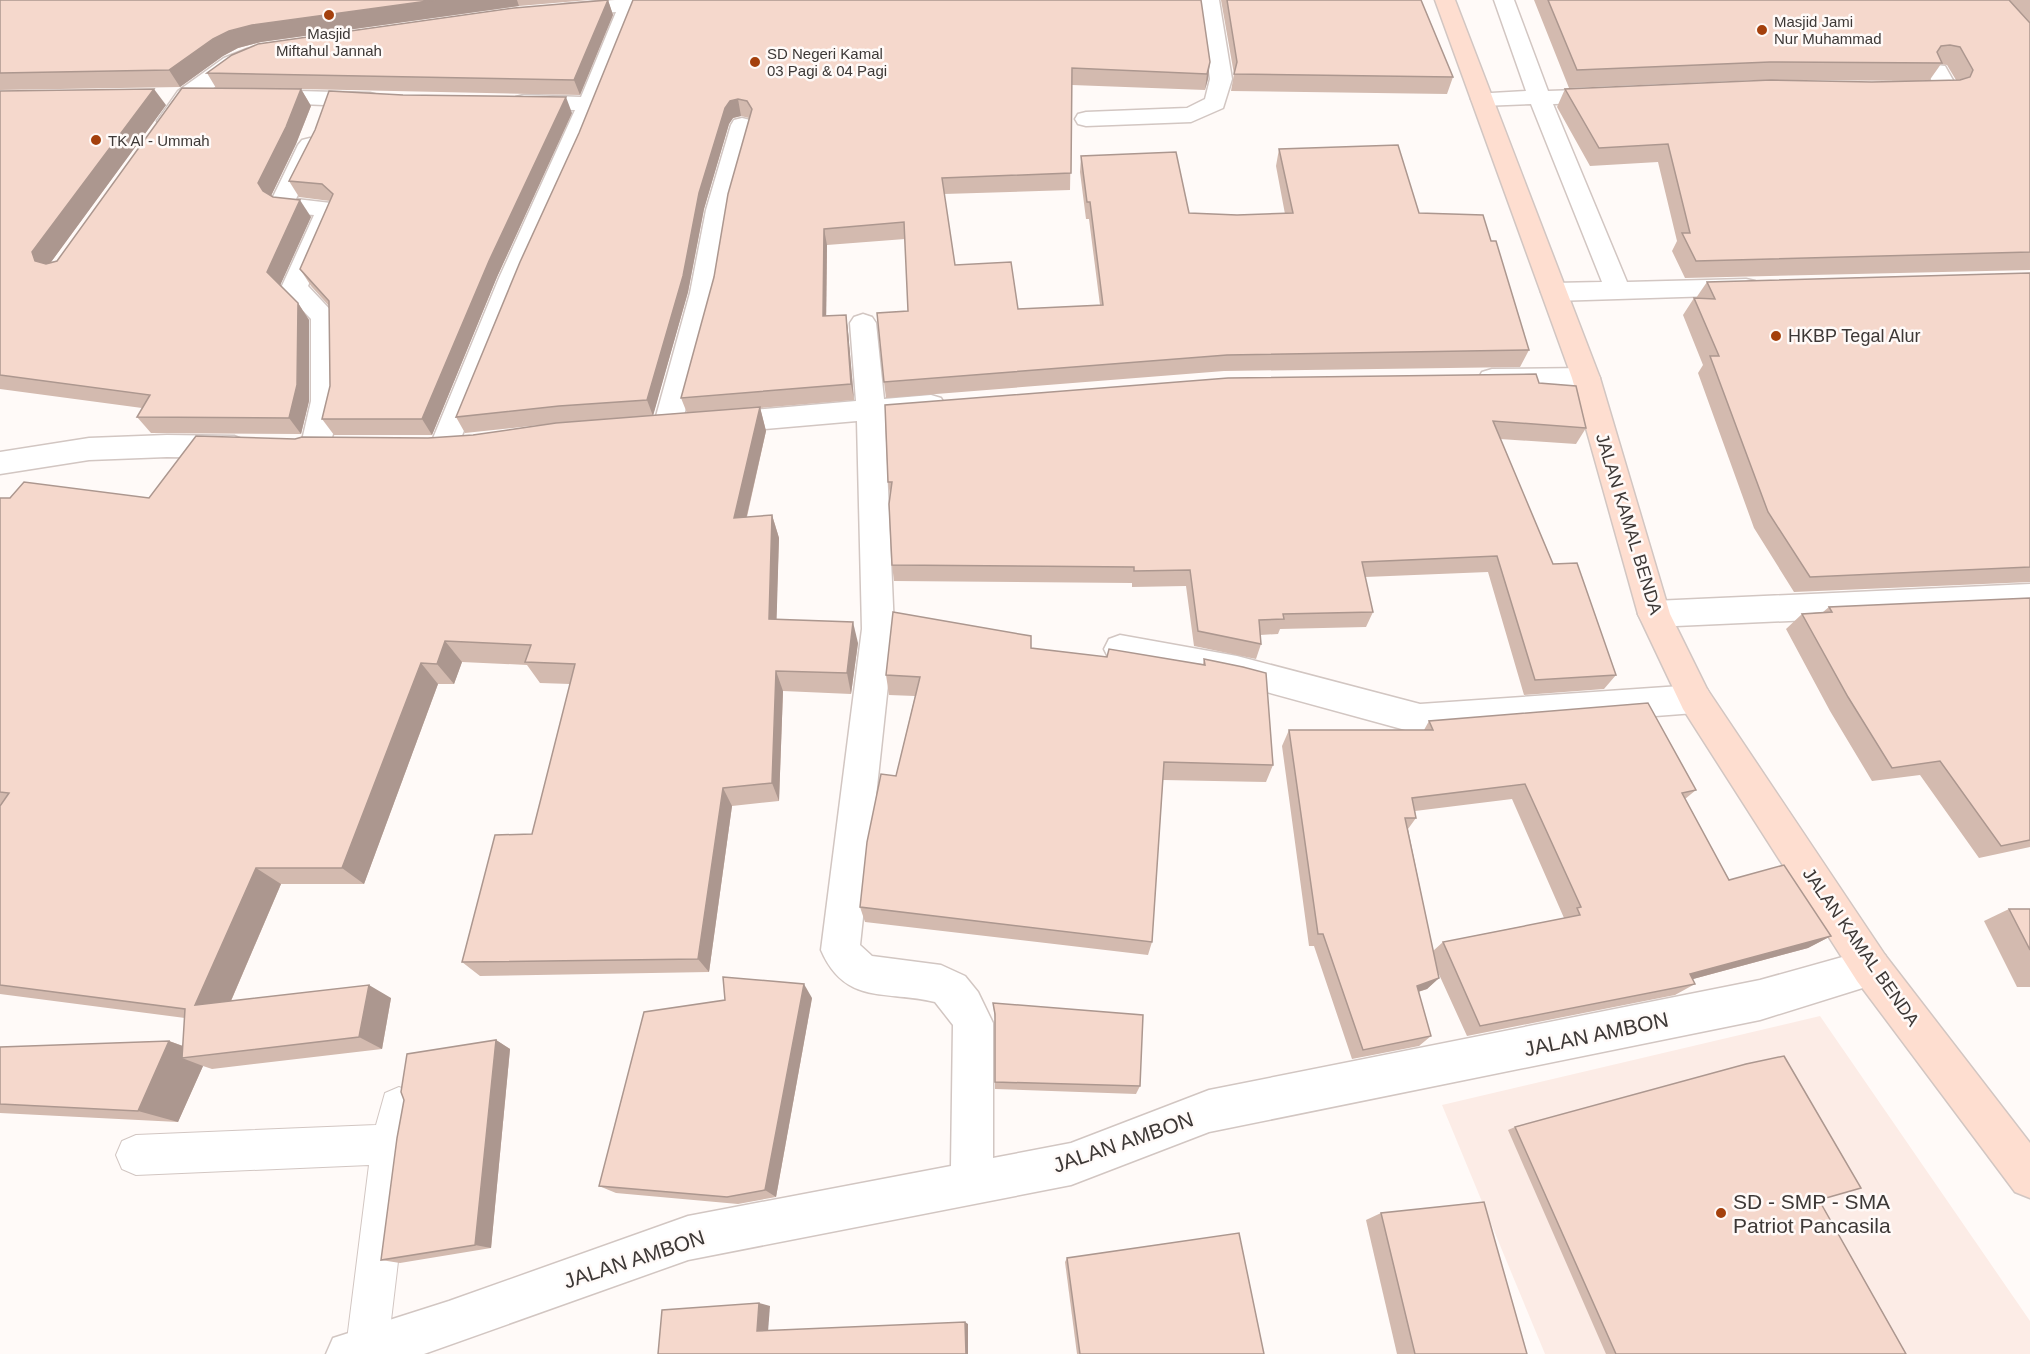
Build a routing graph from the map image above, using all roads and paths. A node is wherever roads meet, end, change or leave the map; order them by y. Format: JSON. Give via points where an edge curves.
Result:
{"nodes":[{"id":1,"x":694,"y":0,"type":"edge"},
{"id":2,"x":1209,"y":0,"type":"edge"},
{"id":3,"x":1445,"y":0,"type":"edge"},
{"id":4,"x":1504,"y":0,"type":"edge"},
{"id":5,"x":630,"y":2,"type":"edge"},
{"id":6,"x":541,"y":12,"type":"edge"},
{"id":7,"x":262,"y":50,"type":"edge"},
{"id":8,"x":1937,"y":71,"type":"edge"},
{"id":9,"x":1892,"y":90,"type":"edge"},
{"id":10,"x":1626,"y":95,"type":"edge"},
{"id":11,"x":175,"y":96,"type":"junction"},
{"id":12,"x":221,"y":97,"type":"edge"},
{"id":13,"x":245,"y":97,"type":"edge"},
{"id":14,"x":328,"y":98,"type":"junction"},
{"id":15,"x":1532,"y":98,"type":"junction"},
{"id":16,"x":1491,"y":99,"type":"junction"},
{"id":17,"x":387,"y":101,"type":"edge"},
{"id":18,"x":508,"y":102,"type":"edge"},
{"id":19,"x":587,"y":104,"type":"junction"},
{"id":20,"x":1086,"y":119,"type":"dead end"},
{"id":21,"x":742,"y":125,"type":"dead end"},
{"id":22,"x":158,"y":135,"type":"edge"},
{"id":23,"x":1771,"y":286,"type":"edge"},
{"id":24,"x":1613,"y":291,"type":"junction"},
{"id":25,"x":1566,"y":292,"type":"junction"},
{"id":26,"x":863,"y":323,"type":"dead end"},
{"id":27,"x":1586,"y":378,"type":"junction"},
{"id":28,"x":1461,"y":380,"type":"edge"},
{"id":29,"x":952,"y":403,"type":"edge"},
{"id":30,"x":871,"y":411,"type":"junction"},
{"id":31,"x":476,"y":446,"type":"edge"},
{"id":32,"x":258,"y":448,"type":"edge"},
{"id":33,"x":315,"y":449,"type":"edge"},
{"id":34,"x":0,"y":463,"type":"edge"},
{"id":35,"x":2030,"y":597,"type":"edge"},
{"id":36,"x":1665,"y":614,"type":"junction"},
{"id":37,"x":1120,"y":649,"type":"edge"},
{"id":38,"x":1695,"y":699,"type":"junction"},
{"id":39,"x":1871,"y":968,"type":"junction"},
{"id":40,"x":136,"y":1155,"type":"dead end"},
{"id":41,"x":2030,"y":1177,"type":"edge"},
{"id":42,"x":972,"y":1184,"type":"junction"},
{"id":43,"x":358,"y":1351,"type":"edge"}],
"edges":[{"from":1,"to":5,"type":"street"},
{"from":2,"to":20,"type":"street","via":[[1221,79],[1215,103],[1191,115]]},
{"from":3,"to":16,"type":"main road","name":"JALAN KAMAL BENDA"},
{"from":4,"to":15,"type":"street"},
{"from":5,"to":6,"type":"street"},
{"from":5,"to":19,"type":"street"},
{"from":7,"to":11,"type":"street"},
{"from":8,"to":9,"type":"street","via":[[1947,89]]},
{"from":10,"to":15,"type":"street"},
{"from":11,"to":12,"type":"street"},
{"from":11,"to":22,"type":"street"},
{"from":13,"to":14,"type":"street"},
{"from":14,"to":17,"type":"street"},
{"from":14,"to":33,"type":"street","via":[[283,201],[290,206],[328,211],[294,288],[324,317],[325,401]]},
{"from":15,"to":16,"type":"street"},
{"from":15,"to":24,"type":"street"},
{"from":16,"to":25,"type":"main road","name":"JALAN KAMAL BENDA"},
{"from":18,"to":19,"type":"street"},
{"from":19,"to":31,"type":"street","via":[[571,149],[431,448]]},
{"from":21,"to":30,"type":"street","via":[[718,210],[703,292],[656,427]]},
{"from":23,"to":24,"type":"street"},
{"from":24,"to":25,"type":"street"},
{"from":25,"to":27,"type":"main road","name":"JALAN KAMAL BENDA"},
{"from":26,"to":30,"type":"street"},
{"from":27,"to":28,"type":"street"},
{"from":27,"to":36,"type":"main road","name":"JALAN KAMAL BENDA"},
{"from":29,"to":30,"type":"street"},
{"from":30,"to":42,"type":"street","via":[[878,629],[840,950],[861,973],[942,984],[966,1009],[973,1023]]},
{"from":32,"to":34,"type":"street","via":[[89,449]]},
{"from":35,"to":36,"type":"street"},
{"from":36,"to":38,"type":"main road","name":"JALAN KAMAL BENDA"},
{"from":37,"to":38,"type":"street","via":[[1237,670],[1420,719]]},
{"from":38,"to":39,"type":"main road","name":"JALAN KAMAL BENDA"},
{"from":39,"to":41,"type":"main road","name":"JALAN KAMAL BENDA"},
{"from":39,"to":42,"type":"street","name":"JALAN AMBON","via":[[1748,1002],[1209,1111],[1071,1164]]},
{"from":40,"to":43,"type":"lane","via":[[395,1126]]},
{"from":42,"to":43,"type":"street","name":"JALAN AMBON","via":[[688,1238],[449,1324]]}]}
